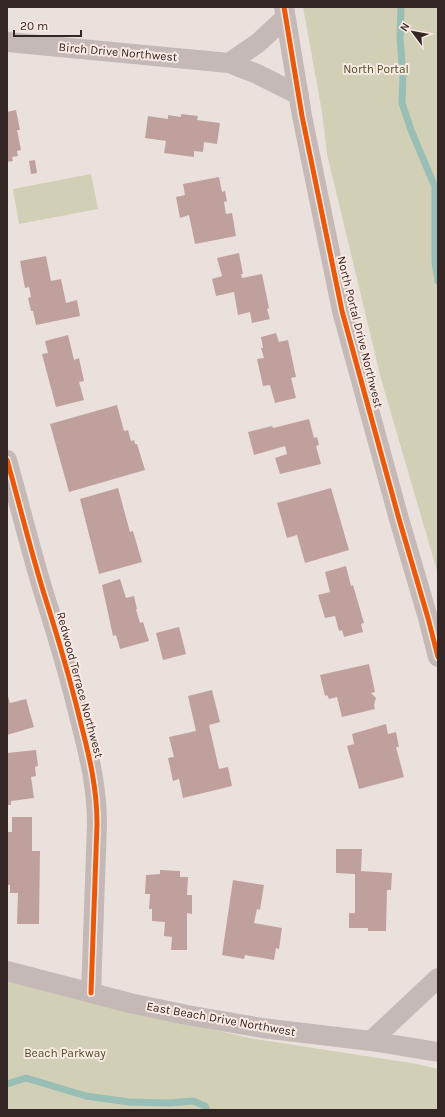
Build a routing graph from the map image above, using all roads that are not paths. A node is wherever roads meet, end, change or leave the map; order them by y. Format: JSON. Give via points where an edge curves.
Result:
{"nodes":[{"id":1,"x":284,"y":12,"type":"edge"},
{"id":2,"x":7,"y":42,"type":"edge"},
{"id":3,"x":229,"y":62,"type":"junction"},
{"id":4,"x":299,"y":95,"type":"junction"},
{"id":5,"x":7,"y":460,"type":"edge"},
{"id":6,"x":438,"y":657,"type":"edge"},
{"id":7,"x":7,"y":971,"type":"edge"},
{"id":8,"x":438,"y":978,"type":"edge"},
{"id":9,"x":91,"y":993,"type":"junction"},
{"id":10,"x":371,"y":1041,"type":"junction"},
{"id":11,"x":438,"y":1052,"type":"edge"}],
"edges":[{"from":1,"to":3,"type":"street","via":[[258,43]]},
{"from":1,"to":4,"type":"street","name":"North Portal Drive Northwest"},
{"from":2,"to":3,"type":"street","name":"Birch Drive Northwest"},
{"from":3,"to":4,"type":"street","name":"Birch Drive Northwest"},
{"from":4,"to":6,"type":"street","name":"North Portal Drive Northwest","via":[[342,311]]},
{"from":5,"to":9,"type":"street","name":"Redwood Terrace Northwest","via":[[62,650],[93,775],[97,819]]},
{"from":7,"to":9,"type":"street","name":"East Beach Drive Northwest"},
{"from":8,"to":10,"type":"street"},
{"from":9,"to":10,"type":"street","name":"East Beach Drive Northwest","via":[[150,1008],[224,1022]]},
{"from":10,"to":11,"type":"street","name":"East Beach Drive Northwest"}]}
